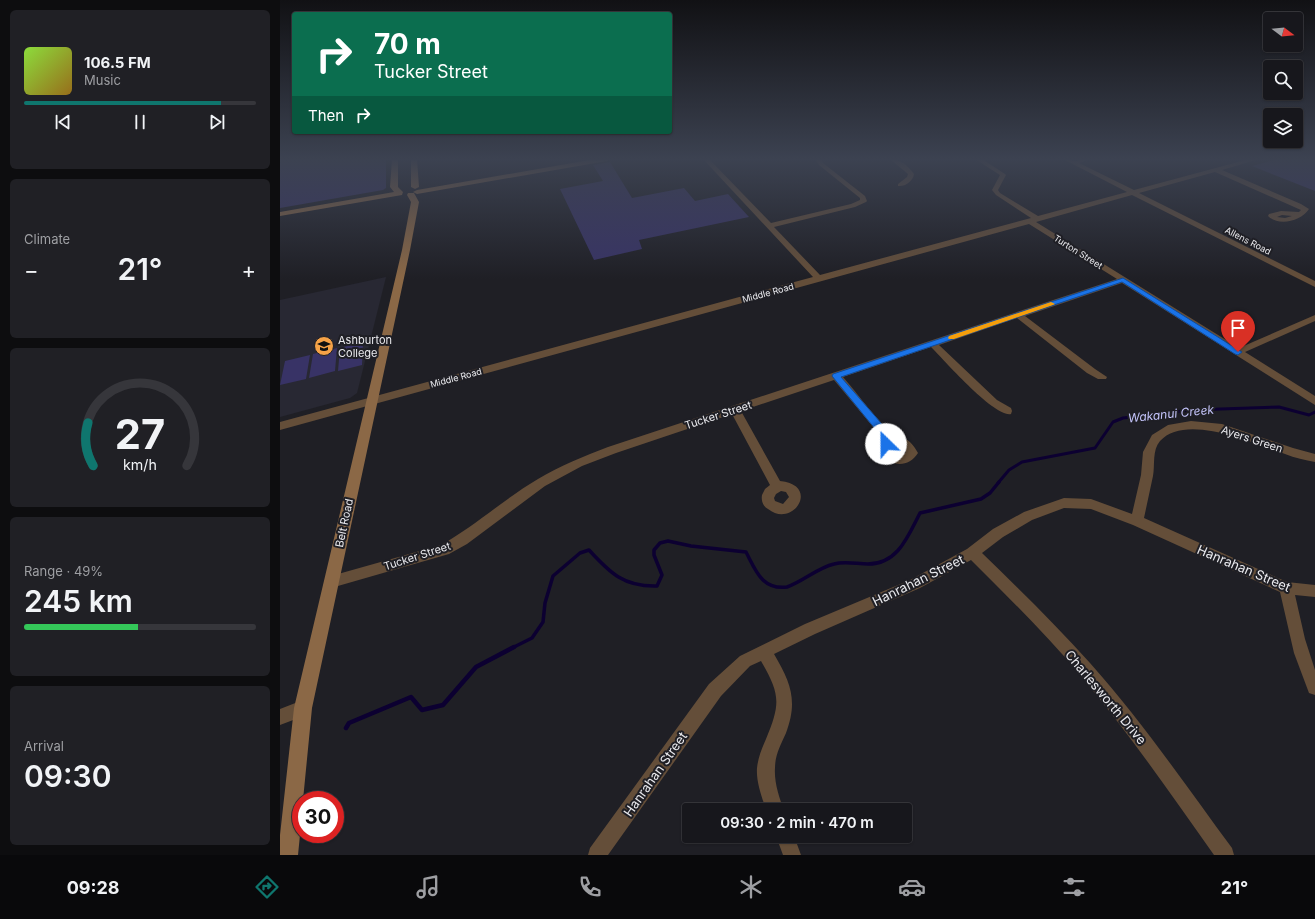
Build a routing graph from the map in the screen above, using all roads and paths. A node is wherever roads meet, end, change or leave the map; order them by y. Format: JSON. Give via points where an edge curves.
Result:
{"nodes":[{"id":1,"x":363,"y":199,"type":"edge"},
{"id":2,"x":412,"y":199,"type":"edge"},
{"id":3,"x":743,"y":199,"type":"edge"},
{"id":4,"x":863,"y":199,"type":"edge"},
{"id":5,"x":1005,"y":199,"type":"edge"},
{"id":6,"x":1112,"y":199,"type":"edge"},
{"id":7,"x":1146,"y":199,"type":"edge"},
{"id":8,"x":1285,"y":199,"type":"edge"},
{"id":9,"x":280,"y":214,"type":"edge"},
{"id":10,"x":1299,"y":214,"type":"dead end"},
{"id":11,"x":1034,"y":220,"type":"junction"},
{"id":12,"x":768,"y":226,"type":"junction"},
{"id":13,"x":819,"y":279,"type":"junction"},
{"id":14,"x":1123,"y":280,"type":"junction"},
{"id":15,"x":1315,"y":284,"type":"edge"},
{"id":16,"x":1019,"y":315,"type":"junction"},
{"id":17,"x":1315,"y":318,"type":"edge"},
{"id":18,"x":933,"y":344,"type":"junction"},
{"id":19,"x":1238,"y":352,"type":"junction"},
{"id":20,"x":836,"y":376,"type":"junction"},
{"id":21,"x":1102,"y":377,"type":"dead end"},
{"id":22,"x":1315,"y":401,"type":"edge"},
{"id":23,"x":370,"y":402,"type":"junction"},
{"id":24,"x":734,"y":410,"type":"junction"},
{"id":25,"x":1007,"y":412,"type":"dead end"},
{"id":26,"x":280,"y":426,"type":"edge"},
{"id":27,"x":885,"y":434,"type":"dead end"},
{"id":28,"x":1315,"y":458,"type":"edge"},
{"id":29,"x":777,"y":487,"type":"dead end"},
{"id":30,"x":1137,"y":521,"type":"junction"},
{"id":31,"x":972,"y":553,"type":"junction"},
{"id":32,"x":331,"y":582,"type":"junction"},
{"id":33,"x":1286,"y":588,"type":"junction"},
{"id":34,"x":1315,"y":591,"type":"edge"},
{"id":35,"x":764,"y":650,"type":"junction"},
{"id":36,"x":1315,"y":687,"type":"edge"},
{"id":37,"x":303,"y":708,"type":"junction"},
{"id":38,"x":280,"y":717,"type":"edge"},
{"id":39,"x":772,"y":803,"type":"edge"},
{"id":40,"x":788,"y":843,"type":"edge"},
{"id":41,"x":288,"y":855,"type":"edge"},
{"id":42,"x":597,"y":855,"type":"edge"},
{"id":43,"x":792,"y":855,"type":"edge"},
{"id":44,"x":1226,"y":855,"type":"edge"}],
"edges":[{"from":1,"to":9,"type":"street"},
{"from":2,"to":23,"type":"street","name":"Belt Road","via":[[415,202],[406,250]]},
{"from":3,"to":12,"type":"street"},
{"from":4,"to":12,"type":"street","via":[[864,201],[853,206]]},
{"from":5,"to":11,"type":"street","name":"Turton Street"},
{"from":6,"to":11,"type":"street","name":"Middle Road"},
{"from":7,"to":15,"type":"street","name":"Allens Road"},
{"from":8,"to":10,"type":"street","via":[[1299,205],[1305,211]]},
{"from":11,"to":13,"type":"street","name":"Middle Road"},
{"from":11,"to":14,"type":"street","name":"Turton Street"},
{"from":12,"to":13,"type":"street"},
{"from":13,"to":23,"type":"street","name":"Middle Road"},
{"from":14,"to":16,"type":"street","name":"Tucker Street"},
{"from":14,"to":19,"type":"street","name":"Turton Street"},
{"from":16,"to":18,"type":"street","name":"Tucker Street"},
{"from":16,"to":21,"type":"street"},
{"from":17,"to":19,"type":"street"},
{"from":18,"to":20,"type":"street","name":"Tucker Street"},
{"from":18,"to":25,"type":"street","via":[[993,403]]},
{"from":19,"to":22,"type":"street"},
{"from":20,"to":24,"type":"street","name":"Tucker Street"},
{"from":20,"to":27,"type":"street"},
{"from":23,"to":26,"type":"street","name":"Middle Road"},
{"from":23,"to":32,"type":"street","name":"Belt Road"},
{"from":24,"to":29,"type":"street"},
{"from":24,"to":32,"type":"street","name":"Tucker Street","via":[[578,463],[541,483],[462,540],[444,550]]},
{"from":28,"to":30,"type":"street","name":"Ayers Green","via":[[1222,428],[1192,425],[1172,428],[1156,438],[1149,452]]},
{"from":30,"to":31,"type":"street","name":"Hanrahan Street","via":[[1091,504],[1064,502],[1028,516],[1004,529]]},
{"from":30,"to":33,"type":"street","name":"Hanrahan Street"},
{"from":31,"to":35,"type":"street","name":"Hanrahan Street","via":[[915,584]]},
{"from":31,"to":44,"type":"street","name":"Charlesworth Drive","via":[[1016,595],[1085,669],[1149,749]]},
{"from":32,"to":37,"type":"street","name":"Belt Road"},
{"from":33,"to":34,"type":"street","name":"Hanrahan Street"},
{"from":33,"to":36,"type":"street","via":[[1304,657]]},
{"from":35,"to":39,"type":"street","via":[[785,699],[785,712],[765,769]]},
{"from":35,"to":42,"type":"street","name":"Hanrahan Street","via":[[745,661],[715,690]]},
{"from":37,"to":38,"type":"street"},
{"from":37,"to":41,"type":"street","name":"Belt Road"},
{"from":40,"to":43,"type":"street"}]}
